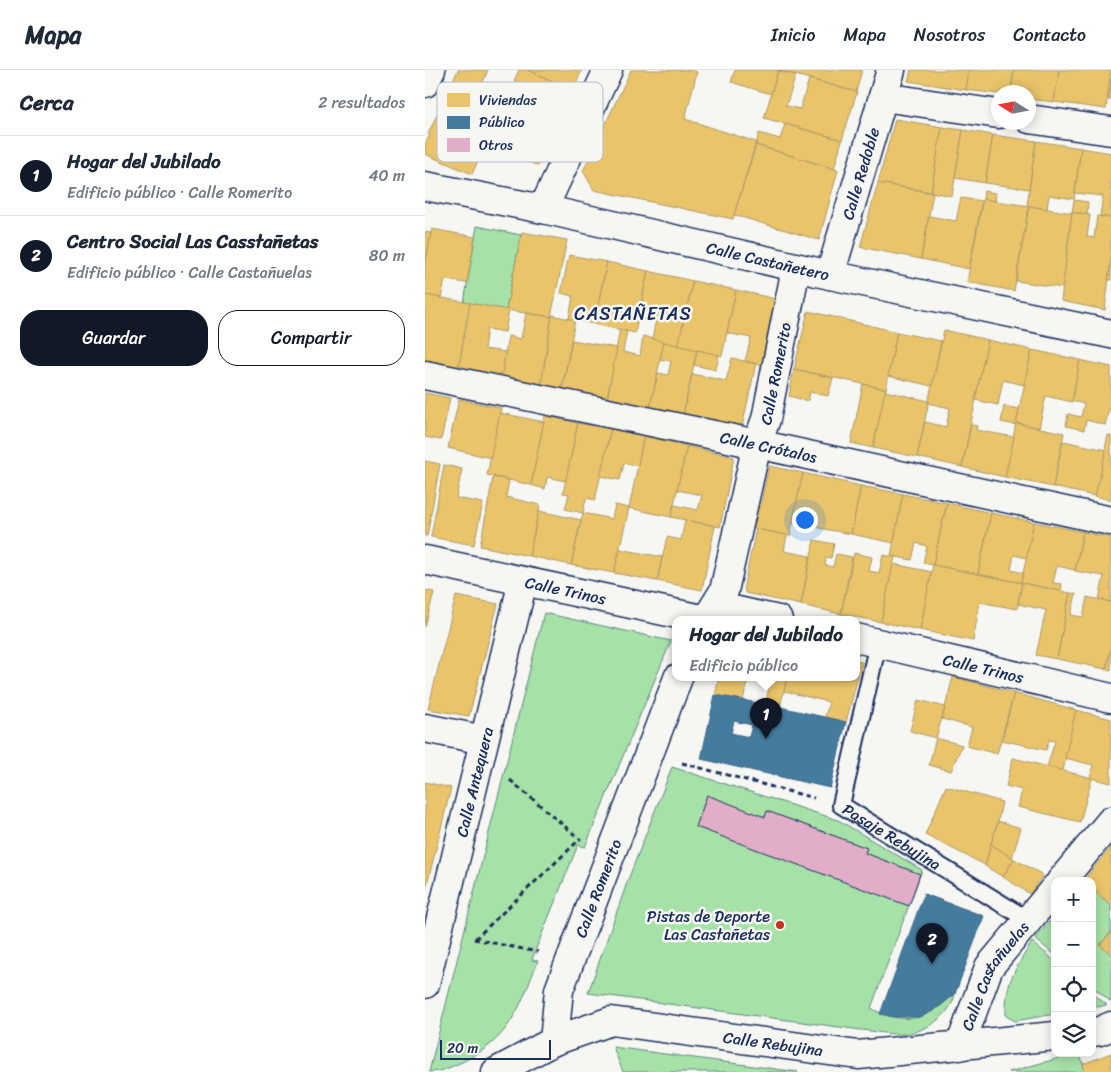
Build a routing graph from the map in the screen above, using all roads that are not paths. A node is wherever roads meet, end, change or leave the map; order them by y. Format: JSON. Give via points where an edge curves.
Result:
{"nodes":[{"id":1,"x":431,"y":70,"type":"edge"},
{"id":2,"x":608,"y":70,"type":"edge"},
{"id":3,"x":891,"y":70,"type":"edge"},
{"id":4,"x":602,"y":82,"type":"edge"},
{"id":5,"x":425,"y":84,"type":"edge"},
{"id":6,"x":883,"y":97,"type":"junction"},
{"id":7,"x":991,"y":113,"type":"edge"},
{"id":8,"x":1036,"y":120,"type":"edge"},
{"id":9,"x":1111,"y":131,"type":"edge"},
{"id":10,"x":565,"y":162,"type":"edge"},
{"id":11,"x":425,"y":186,"type":"edge"},
{"id":12,"x":543,"y":209,"type":"junction"},
{"id":13,"x":796,"y":268,"type":"junction"},
{"id":14,"x":830,"y":275,"type":"junction"},
{"id":15,"x":1111,"y":334,"type":"edge"},
{"id":16,"x":425,"y":375,"type":"edge"},
{"id":17,"x":757,"y":444,"type":"junction"},
{"id":18,"x":1111,"y":521,"type":"edge"},
{"id":19,"x":425,"y":560,"type":"edge"},
{"id":20,"x":523,"y":581,"type":"junction"},
{"id":21,"x":709,"y":615,"type":"edge"},
{"id":22,"x":723,"y":616,"type":"edge"},
{"id":23,"x":867,"y":640,"type":"edge"},
{"id":24,"x":677,"y":681,"type":"edge"},
{"id":25,"x":1111,"y":698,"type":"edge"},
{"id":26,"x":425,"y":728,"type":"edge"},
{"id":27,"x":484,"y":740,"type":"junction"},
{"id":28,"x":1111,"y":821,"type":"edge"},
{"id":29,"x":1064,"y":877,"type":"edge"},
{"id":30,"x":1051,"y":893,"type":"edge"},
{"id":31,"x":1028,"y":920,"type":"junction"},
{"id":32,"x":425,"y":984,"type":"edge"},
{"id":33,"x":1111,"y":1026,"type":"edge"},
{"id":34,"x":1096,"y":1032,"type":"edge"},
{"id":35,"x":1051,"y":1036,"type":"edge"},
{"id":36,"x":554,"y":1041,"type":"junction"},
{"id":37,"x":960,"y":1046,"type":"junction"},
{"id":38,"x":496,"y":1072,"type":"edge"}],
"edges":[{"from":1,"to":5,"type":"street"},
{"from":2,"to":4,"type":"street"},
{"from":3,"to":6,"type":"street","name":"Calle Redoble"},
{"from":6,"to":7,"type":"street"},
{"from":6,"to":14,"type":"street","name":"Calle Redoble"},
{"from":8,"to":9,"type":"street"},
{"from":10,"to":12,"type":"street"},
{"from":11,"to":12,"type":"street","name":"Calle Castañetero"},
{"from":12,"to":13,"type":"street","name":"Calle Castañetero"},
{"from":13,"to":14,"type":"street","name":"Calle Castañetero"},
{"from":13,"to":17,"type":"street","name":"Calle Romerito","via":[[766,419]]},
{"from":14,"to":15,"type":"street","name":"Calle Castañetero"},
{"from":16,"to":17,"type":"street","name":"Calle Crótalos"},
{"from":17,"to":18,"type":"street","name":"Calle Crótalos"},
{"from":17,"to":21,"type":"street","name":"Calle Romerito","via":[[724,591]]},
{"from":19,"to":20,"type":"street","name":"Calle Trinos"},
{"from":20,"to":21,"type":"street","name":"Calle Trinos"},
{"from":20,"to":27,"type":"street","name":"Calle Antequera"},
{"from":21,"to":22,"type":"street","name":"Calle Trinos"},
{"from":23,"to":25,"type":"street","name":"Calle Trinos"},
{"from":23,"to":31,"type":"lane","name":"Pasaje Rebujina","via":[[841,805]]},
{"from":24,"to":36,"type":"street","name":"Calle Romerito","via":[[559,990]]},
{"from":26,"to":27,"type":"street"},
{"from":27,"to":32,"type":"street","name":"Calle Antequera"},
{"from":28,"to":29,"type":"street"},
{"from":30,"to":31,"type":"street","name":"Calle Castañuelas"},
{"from":31,"to":37,"type":"street","name":"Calle Castañuelas","via":[[989,967]]},
{"from":33,"to":34,"type":"street"},
{"from":35,"to":37,"type":"street","name":"Calle Rebujina"},
{"from":36,"to":37,"type":"street","name":"Calle Rebujina","via":[[611,1021],[858,1055]]},
{"from":36,"to":38,"type":"street"}]}
